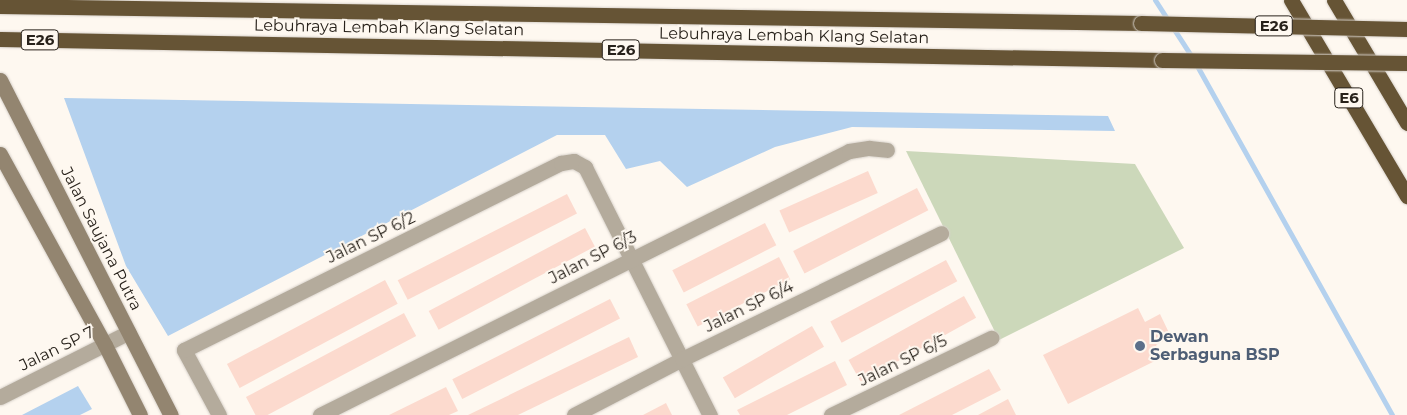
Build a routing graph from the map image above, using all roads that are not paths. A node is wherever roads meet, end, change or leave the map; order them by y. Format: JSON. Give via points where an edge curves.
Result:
{"nodes":[{"id":1,"x":1291,"y":0,"type":"edge"},
{"id":2,"x":1334,"y":0,"type":"edge"},
{"id":3,"x":0,"y":6,"type":"edge"},
{"id":4,"x":1407,"y":29,"type":"edge"},
{"id":5,"x":0,"y":39,"type":"edge"},
{"id":6,"x":1407,"y":63,"type":"edge"},
{"id":7,"x":0,"y":80,"type":"edge"},
{"id":8,"x":1407,"y":123,"type":"edge"},
{"id":9,"x":887,"y":150,"type":"dead end"},
{"id":10,"x":0,"y":154,"type":"edge"},
{"id":11,"x":1407,"y":196,"type":"edge"},
{"id":12,"x":941,"y":233,"type":"dead end"},
{"id":13,"x":632,"y":258,"type":"junction"},
{"id":14,"x":130,"y":332,"type":"junction"},
{"id":15,"x":991,"y":338,"type":"dead end"},
{"id":16,"x":105,"y":345,"type":"junction"},
{"id":17,"x":682,"y":359,"type":"junction"},
{"id":18,"x":0,"y":397,"type":"edge"},
{"id":19,"x":140,"y":415,"type":"edge"},
{"id":20,"x":171,"y":415,"type":"edge"},
{"id":21,"x":219,"y":415,"type":"edge"},
{"id":22,"x":320,"y":415,"type":"edge"},
{"id":23,"x":574,"y":415,"type":"edge"},
{"id":24,"x":710,"y":415,"type":"edge"},
{"id":25,"x":831,"y":415,"type":"edge"}],
"edges":[{"from":1,"to":11,"type":"highway","number":"E6"},
{"from":2,"to":8,"type":"highway","number":"E6"},
{"from":3,"to":4,"type":"highway","name":"Lebuhraya Lembah Klang Selatan","number":"E26","bridge":true},
{"from":5,"to":6,"type":"highway","name":"Lebuhraya Lembah Klang Selatan","number":"E26","bridge":true},
{"from":7,"to":14,"type":"main road","name":"Jalan Saujana Putra"},
{"from":9,"to":13,"type":"street","name":"Jalan SP 6/3","via":[[849,151]]},
{"from":10,"to":16,"type":"main road"},
{"from":12,"to":17,"type":"street","name":"Jalan SP 6/4"},
{"from":13,"to":17,"type":"street"},
{"from":13,"to":21,"type":"street","name":"Jalan SP 6/2","via":[[585,167],[574,161],[561,163],[184,350]]},
{"from":13,"to":22,"type":"street","name":"Jalan SP 6/3"},
{"from":14,"to":16,"type":"street","name":"Jalan SP 7"},
{"from":14,"to":20,"type":"main road","name":"Jalan Saujana Putra"},
{"from":15,"to":25,"type":"street","name":"Jalan SP 6/5"},
{"from":16,"to":18,"type":"street","name":"Jalan SP 7"},
{"from":16,"to":19,"type":"main road"},
{"from":17,"to":23,"type":"street","name":"Jalan SP 6/4"},
{"from":17,"to":24,"type":"street"}]}
